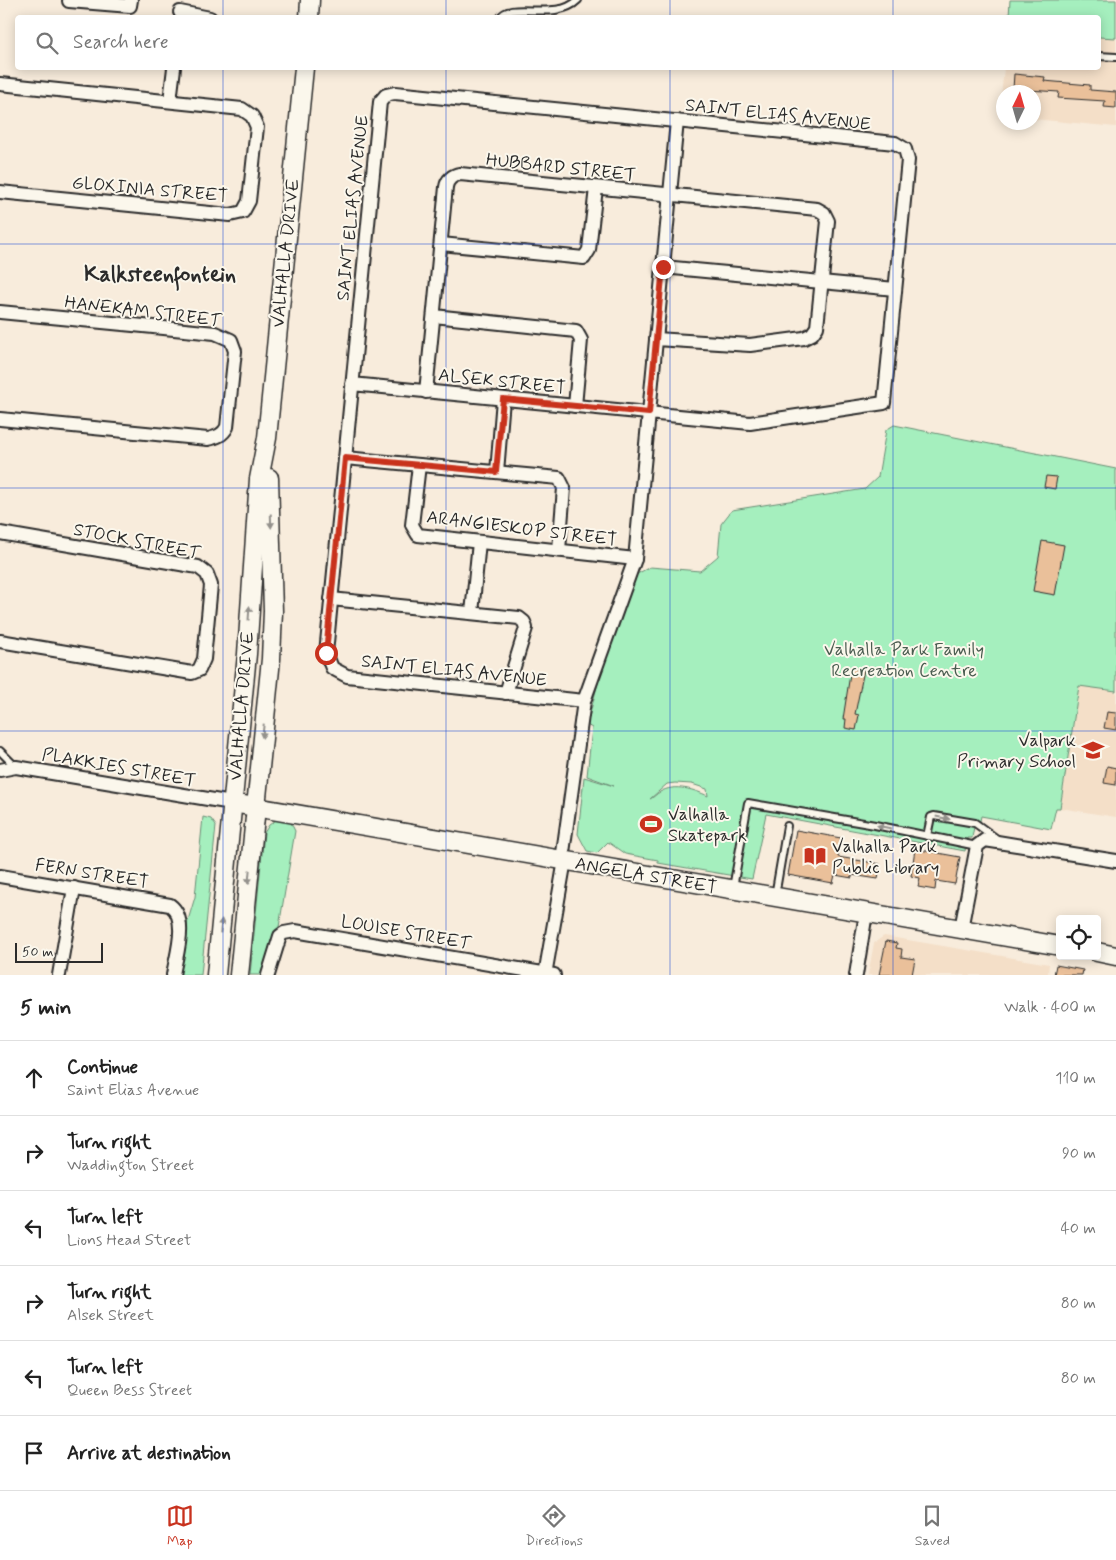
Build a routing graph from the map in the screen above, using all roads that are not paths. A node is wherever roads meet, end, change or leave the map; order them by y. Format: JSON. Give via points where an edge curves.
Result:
{"nodes":[{"id":1,"x":310,"y":0,"type":"edge"},
{"id":2,"x":578,"y":0,"type":"edge"},
{"id":3,"x":70,"y":1,"type":"edge"},
{"id":4,"x":130,"y":8,"type":"edge"},
{"id":5,"x":180,"y":10,"type":"edge"},
{"id":6,"x":199,"y":15,"type":"edge"},
{"id":7,"x":309,"y":15,"type":"edge"},
{"id":8,"x":502,"y":15,"type":"edge"},
{"id":9,"x":1101,"y":56,"type":"edge"},
{"id":10,"x":1116,"y":57,"type":"edge"},
{"id":11,"x":174,"y":70,"type":"edge"},
{"id":12,"x":304,"y":70,"type":"edge"},
{"id":13,"x":0,"y":84,"type":"edge"},
{"id":14,"x":170,"y":101,"type":"junction"},
{"id":15,"x":677,"y":121,"type":"junction"},
{"id":16,"x":596,"y":188,"type":"junction"},
{"id":17,"x":0,"y":192,"type":"edge"},
{"id":18,"x":670,"y":195,"type":"junction"},
{"id":19,"x":441,"y":244,"type":"junction"},
{"id":20,"x":663,"y":267,"type":"junction"},
{"id":21,"x":822,"y":282,"type":"junction"},
{"id":22,"x":895,"y":289,"type":"junction"},
{"id":23,"x":0,"y":312,"type":"edge"},
{"id":24,"x":434,"y":316,"type":"junction"},
{"id":25,"x":656,"y":339,"type":"junction"},
{"id":26,"x":352,"y":384,"type":"junction"},
{"id":27,"x":426,"y":392,"type":"junction"},
{"id":28,"x":503,"y":399,"type":"junction"},
{"id":29,"x":884,"y":403,"type":"joint"},
{"id":30,"x":574,"y":406,"type":"junction"},
{"id":31,"x":649,"y":413,"type":"junction"},
{"id":32,"x":0,"y":419,"type":"edge"},
{"id":33,"x":267,"y":438,"type":"junction"},
{"id":34,"x":345,"y":458,"type":"junction"},
{"id":35,"x":419,"y":465,"type":"junction"},
{"id":36,"x":496,"y":472,"type":"junction"},
{"id":37,"x":0,"y":533,"type":"edge"},
{"id":38,"x":480,"y":542,"type":"junction"},
{"id":39,"x":559,"y":550,"type":"junction"},
{"id":40,"x":634,"y":559,"type":"junction"},
{"id":41,"x":331,"y":599,"type":"junction"},
{"id":42,"x":472,"y":613,"type":"junction"},
{"id":43,"x":0,"y":641,"type":"edge"},
{"id":44,"x":506,"y":693,"type":"junction"},
{"id":45,"x":584,"y":701,"type":"junction"},
{"id":46,"x":0,"y":751,"type":"edge"},
{"id":47,"x":16,"y":767,"type":"junction"},
{"id":48,"x":0,"y":770,"type":"edge"},
{"id":49,"x":232,"y":803,"type":"junction"},
{"id":50,"x":255,"y":807,"type":"junction"},
{"id":51,"x":788,"y":826,"type":"dead end"},
{"id":52,"x":927,"y":836,"type":"junction"},
{"id":53,"x":1000,"y":841,"type":"junction"},
{"id":54,"x":977,"y":846,"type":"junction"},
{"id":55,"x":564,"y":860,"type":"junction"},
{"id":56,"x":1116,"y":861,"type":"edge"},
{"id":57,"x":0,"y":876,"type":"edge"},
{"id":58,"x":74,"y":888,"type":"junction"},
{"id":59,"x":733,"y":890,"type":"junction"},
{"id":60,"x":775,"y":897,"type":"junction"},
{"id":61,"x":866,"y":913,"type":"junction"},
{"id":62,"x":961,"y":929,"type":"junction"},
{"id":63,"x":1056,"y":945,"type":"edge"},
{"id":64,"x":1101,"y":953,"type":"edge"},
{"id":65,"x":1116,"y":956,"type":"edge"},
{"id":66,"x":59,"y":975,"type":"edge"},
{"id":67,"x":173,"y":975,"type":"edge"},
{"id":68,"x":216,"y":975,"type":"edge"},
{"id":69,"x":239,"y":975,"type":"edge"},
{"id":70,"x":268,"y":975,"type":"edge"},
{"id":71,"x":548,"y":975,"type":"edge"},
{"id":72,"x":856,"y":975,"type":"edge"}],
"edges":[{"from":1,"to":7,"type":"main road"},
{"from":2,"to":8,"type":"lane","via":[[559,10],[514,5],[505,9]]},
{"from":3,"to":4,"type":"street"},
{"from":5,"to":6,"type":"street"},
{"from":9,"to":10,"type":"lane"},
{"from":11,"to":14,"type":"street"},
{"from":12,"to":33,"type":"main road","name":"VALHALLA DRIVE"},
{"from":13,"to":14,"type":"street","name":"GLOXINIA STREET"},
{"from":14,"to":17,"type":"street","name":"GLOXINIA STREET","via":[[242,109],[252,116],[257,127],[249,202],[243,212],[230,215]]},
{"from":15,"to":18,"type":"street"},
{"from":15,"to":22,"type":"street","name":"SAINT ELIAS AVENUE","via":[[902,146],[908,160]]},
{"from":15,"to":26,"type":"street","name":"SAINT ELIAS AVENUE","via":[[395,93],[386,95],[380,102]]},
{"from":16,"to":18,"type":"street","name":"HUBBARD STREET"},
{"from":16,"to":19,"type":"street","name":"HUBBARD STREET","via":[[460,174],[450,178],[447,184]]},
{"from":16,"to":19,"type":"street","via":[[590,250],[584,258]]},
{"from":18,"to":20,"type":"street"},
{"from":18,"to":21,"type":"street","name":"HUBBARD STREET","via":[[821,211],[828,221]]},
{"from":19,"to":24,"type":"street"},
{"from":20,"to":21,"type":"street"},
{"from":20,"to":25,"type":"street"},
{"from":21,"to":22,"type":"street"},
{"from":21,"to":25,"type":"street","name":"HUBBARD STREET","via":[[817,327],[808,336],[750,345]]},
{"from":22,"to":29,"type":"street","name":"SAINT ELIAS AVENUE"},
{"from":23,"to":32,"type":"street","name":"HANEKAM STREET","via":[[215,333],[232,340],[235,351],[227,427],[208,440]]},
{"from":24,"to":27,"type":"street"},
{"from":24,"to":30,"type":"street","via":[[576,331],[581,340]]},
{"from":25,"to":31,"type":"street"},
{"from":26,"to":27,"type":"street","name":"ALSEK STREET"},
{"from":26,"to":34,"type":"street","name":"SAINT ELIAS AVENUE"},
{"from":27,"to":28,"type":"street","name":"ALSEK STREET"},
{"from":28,"to":30,"type":"street","name":"ALSEK STREET"},
{"from":28,"to":36,"type":"street"},
{"from":29,"to":31,"type":"street","name":"ALSEK STREET","via":[[750,423]]},
{"from":30,"to":31,"type":"street","name":"ALSEK STREET"},
{"from":31,"to":40,"type":"street"},
{"from":49,"to":33,"type":"main road","name":"VALHALLA DRIVE","one_way":true,"via":[[260,479]]},
{"from":33,"to":50,"type":"main road","name":"VALHALLA DRIVE","one_way":true,"via":[[273,611]]},
{"from":34,"to":35,"type":"street"},
{"from":34,"to":41,"type":"street","name":"SAINT ELIAS AVENUE"},
{"from":35,"to":36,"type":"street"},
{"from":35,"to":38,"type":"street","name":"ARANGIESKOP STREET","via":[[412,525],[415,532],[422,536]]},
{"from":36,"to":39,"type":"street","via":[[562,480]]},
{"from":37,"to":43,"type":"street","name":"STOCK STREET","via":[[198,567],[207,574],[211,585],[204,659],[199,670],[192,672]]},
{"from":38,"to":39,"type":"street","name":"ARANGIESKOP STREET"},
{"from":38,"to":42,"type":"street"},
{"from":39,"to":40,"type":"street","name":"ARANGIESKOP STREET"},
{"from":40,"to":45,"type":"street"},
{"from":41,"to":42,"type":"street"},
{"from":41,"to":44,"type":"street","name":"SAINT ELIAS AVENUE","via":[[326,653],[336,672],[347,676]]},
{"from":42,"to":44,"type":"street","via":[[519,618],[526,625]]},
{"from":44,"to":45,"type":"street","name":"SAINT ELIAS AVENUE"},
{"from":45,"to":55,"type":"street"},
{"from":46,"to":47,"type":"lane"},
{"from":47,"to":48,"type":"street","name":"PLAKKIES STREET"},
{"from":47,"to":49,"type":"street","name":"PLAKKIES STREET"},
{"from":49,"to":50,"type":"main road","name":"ANGELA STREET"},
{"from":68,"to":49,"type":"main road","name":"VALHALLA DRIVE","one_way":true},
{"from":50,"to":55,"type":"main road","name":"ANGELA STREET"},
{"from":50,"to":69,"type":"main road","name":"VALHALLA DRIVE","one_way":true},
{"from":51,"to":60,"type":"lane"},
{"from":52,"to":53,"type":"lane","one_way":true,"via":[[931,817],[934,816],[975,824]]},
{"from":52,"to":54,"type":"lane"},
{"from":52,"to":59,"type":"lane","one_way":true,"via":[[748,803]]},
{"from":53,"to":54,"type":"street","via":[[985,840]]},
{"from":53,"to":56,"type":"street"},
{"from":54,"to":62,"type":"street"},
{"from":55,"to":59,"type":"main road","name":"ANGELA STREET"},
{"from":55,"to":71,"type":"street"},
{"from":57,"to":58,"type":"street","name":"FERN STREET"},
{"from":58,"to":66,"type":"street"},
{"from":58,"to":67,"type":"street","name":"FERN STREET","via":[[164,902],[176,910],[181,926]]},
{"from":59,"to":60,"type":"main road","name":"ANGELA STREET"},
{"from":60,"to":61,"type":"main road","name":"ANGELA STREET"},
{"from":61,"to":62,"type":"main road","name":"ANGELA STREET"},
{"from":61,"to":72,"type":"street"},
{"from":62,"to":63,"type":"main road","name":"ANGELA STREET"},
{"from":64,"to":65,"type":"main road"},
{"from":70,"to":71,"type":"street","name":"LOUISE STREET","via":[[280,936],[284,932],[295,931]]}]}
